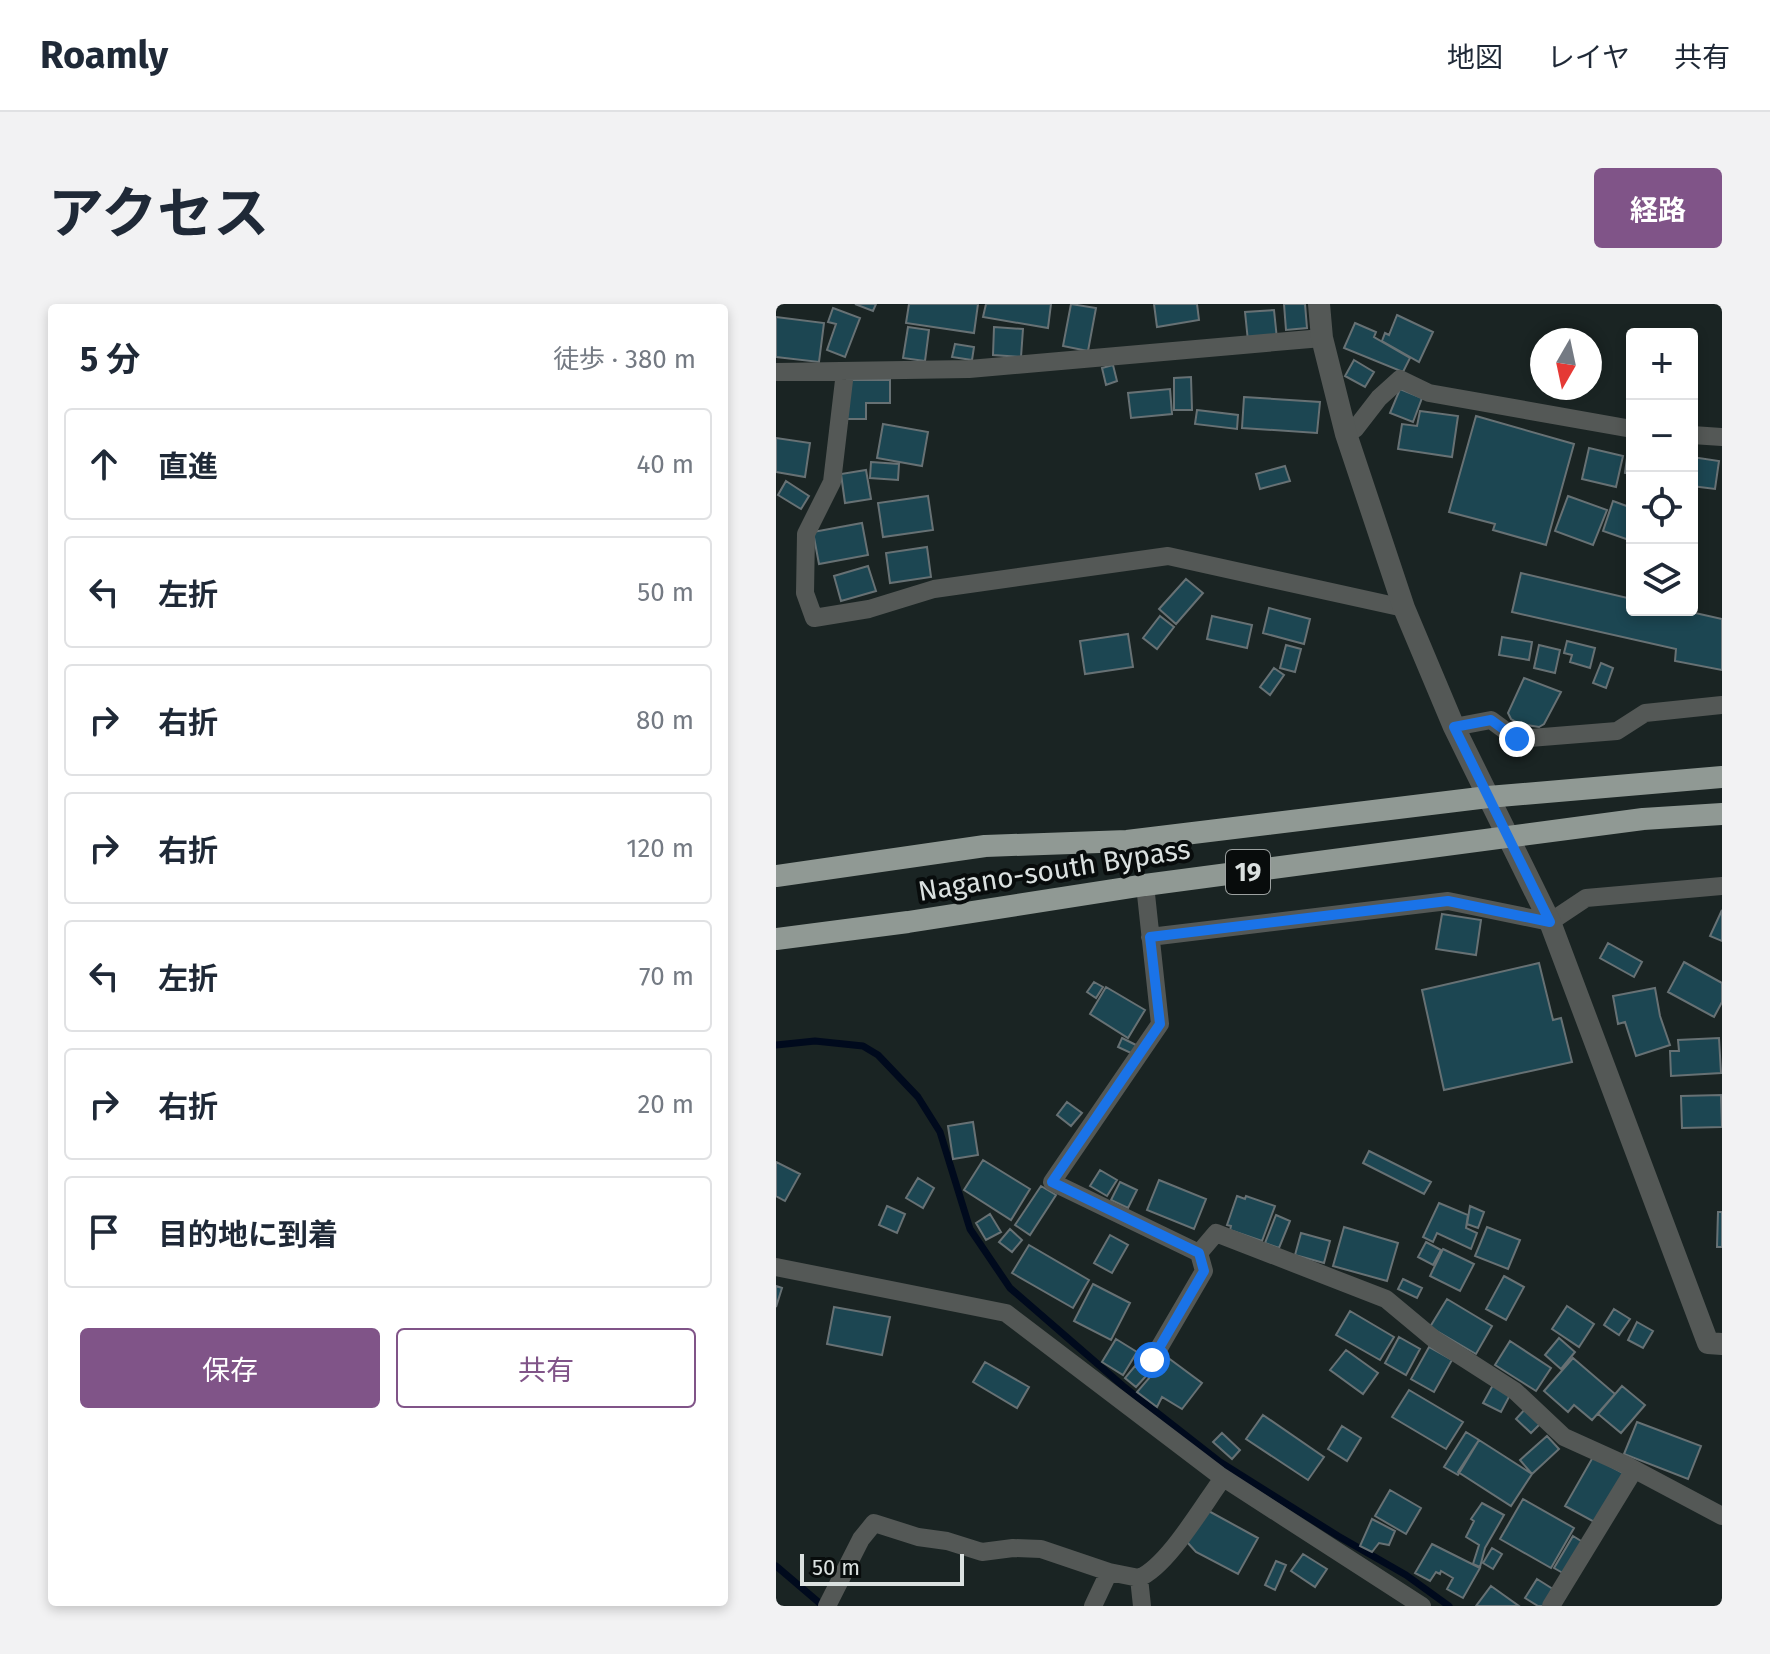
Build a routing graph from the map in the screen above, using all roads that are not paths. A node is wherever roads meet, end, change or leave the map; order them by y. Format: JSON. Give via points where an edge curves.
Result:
{"nodes":[{"id":1,"x":1319,"y":304,"type":"edge"},
{"id":2,"x":1322,"y":338,"type":"junction"},
{"id":3,"x":776,"y":372,"type":"edge"},
{"id":4,"x":845,"y":372,"type":"junction"},
{"id":5,"x":1626,"y":428,"type":"edge"},
{"id":6,"x":1346,"y":434,"type":"junction"},
{"id":7,"x":1698,"y":435,"type":"edge"},
{"id":8,"x":1722,"y":437,"type":"edge"},
{"id":9,"x":1404,"y":608,"type":"junction"},
{"id":10,"x":1722,"y":705,"type":"edge"},
{"id":11,"x":1454,"y":727,"type":"junction"},
{"id":12,"x":1722,"y":777,"type":"edge"},
{"id":13,"x":1488,"y":797,"type":"junction"},
{"id":14,"x":1722,"y":814,"type":"edge"},
{"id":15,"x":1509,"y":837,"type":"junction"},
{"id":16,"x":776,"y":876,"type":"edge"},
{"id":17,"x":1145,"y":885,"type":"junction"},
{"id":18,"x":1722,"y":886,"type":"edge"},
{"id":19,"x":1550,"y":922,"type":"junction"},
{"id":20,"x":1150,"y":937,"type":"junction"},
{"id":21,"x":776,"y":939,"type":"edge"},
{"id":22,"x":1199,"y":1253,"type":"junction"},
{"id":23,"x":776,"y":1267,"type":"edge"},
{"id":24,"x":1722,"y":1344,"type":"edge"},
{"id":25,"x":1152,"y":1360,"type":"dead end"},
{"id":26,"x":1634,"y":1470,"type":"junction"},
{"id":27,"x":1223,"y":1478,"type":"junction"},
{"id":28,"x":1722,"y":1516,"type":"edge"},
{"id":29,"x":1109,"y":1572,"type":"junction"},
{"id":30,"x":1139,"y":1578,"type":"junction"},
{"id":31,"x":827,"y":1606,"type":"edge"},
{"id":32,"x":1093,"y":1606,"type":"edge"},
{"id":33,"x":1142,"y":1606,"type":"edge"},
{"id":34,"x":1422,"y":1606,"type":"edge"},
{"id":35,"x":1551,"y":1606,"type":"edge"}],
"edges":[{"from":1,"to":2,"type":"street"},
{"from":2,"to":4,"type":"street","via":[[969,369]]},
{"from":2,"to":6,"type":"street"},
{"from":3,"to":4,"type":"street"},
{"from":4,"to":9,"type":"street","via":[[832,482],[806,534],[805,593],[814,618],[869,609],[934,589],[1168,556]]},
{"from":5,"to":6,"type":"street","via":[[1429,393],[1400,379]]},
{"from":6,"to":9,"type":"street"},
{"from":7,"to":8,"type":"street"},
{"from":9,"to":11,"type":"street"},
{"from":10,"to":11,"type":"street","via":[[1645,713],[1617,731],[1517,739],[1491,720]]},
{"from":11,"to":13,"type":"street"},
{"from":12,"to":13,"type":"highway","name":"Nagano-south Bypass","number":"19"},
{"from":13,"to":15,"type":"street"},
{"from":13,"to":16,"type":"highway","name":"Nagano-south Bypass","number":"19","via":[[1127,841],[985,846]]},
{"from":14,"to":15,"type":"highway","name":"Nagano-south Bypass","number":"19"},
{"from":15,"to":17,"type":"highway","name":"Nagano-south Bypass","number":"19"},
{"from":15,"to":19,"type":"street"},
{"from":17,"to":20,"type":"street"},
{"from":17,"to":21,"type":"highway","name":"Nagano-south Bypass","number":"19"},
{"from":18,"to":19,"type":"street","via":[[1586,898]]},
{"from":19,"to":20,"type":"street","via":[[1448,901]]},
{"from":19,"to":24,"type":"street","via":[[1708,1343]]},
{"from":20,"to":22,"type":"street","via":[[1160,1024],[1052,1182]]},
{"from":22,"to":25,"type":"street","via":[[1204,1271]]},
{"from":22,"to":26,"type":"street","via":[[1216,1233],[1386,1299],[1434,1339],[1515,1391],[1564,1437]]},
{"from":23,"to":27,"type":"street","via":[[1006,1313]]},
{"from":26,"to":28,"type":"street"},
{"from":26,"to":35,"type":"street"},
{"from":27,"to":30,"type":"street","via":[[1167,1556]]},
{"from":27,"to":34,"type":"street"},
{"from":29,"to":30,"type":"street"},
{"from":29,"to":31,"type":"street","via":[[1041,1549],[982,1552],[874,1523]]},
{"from":29,"to":32,"type":"street"},
{"from":30,"to":33,"type":"street"}]}
